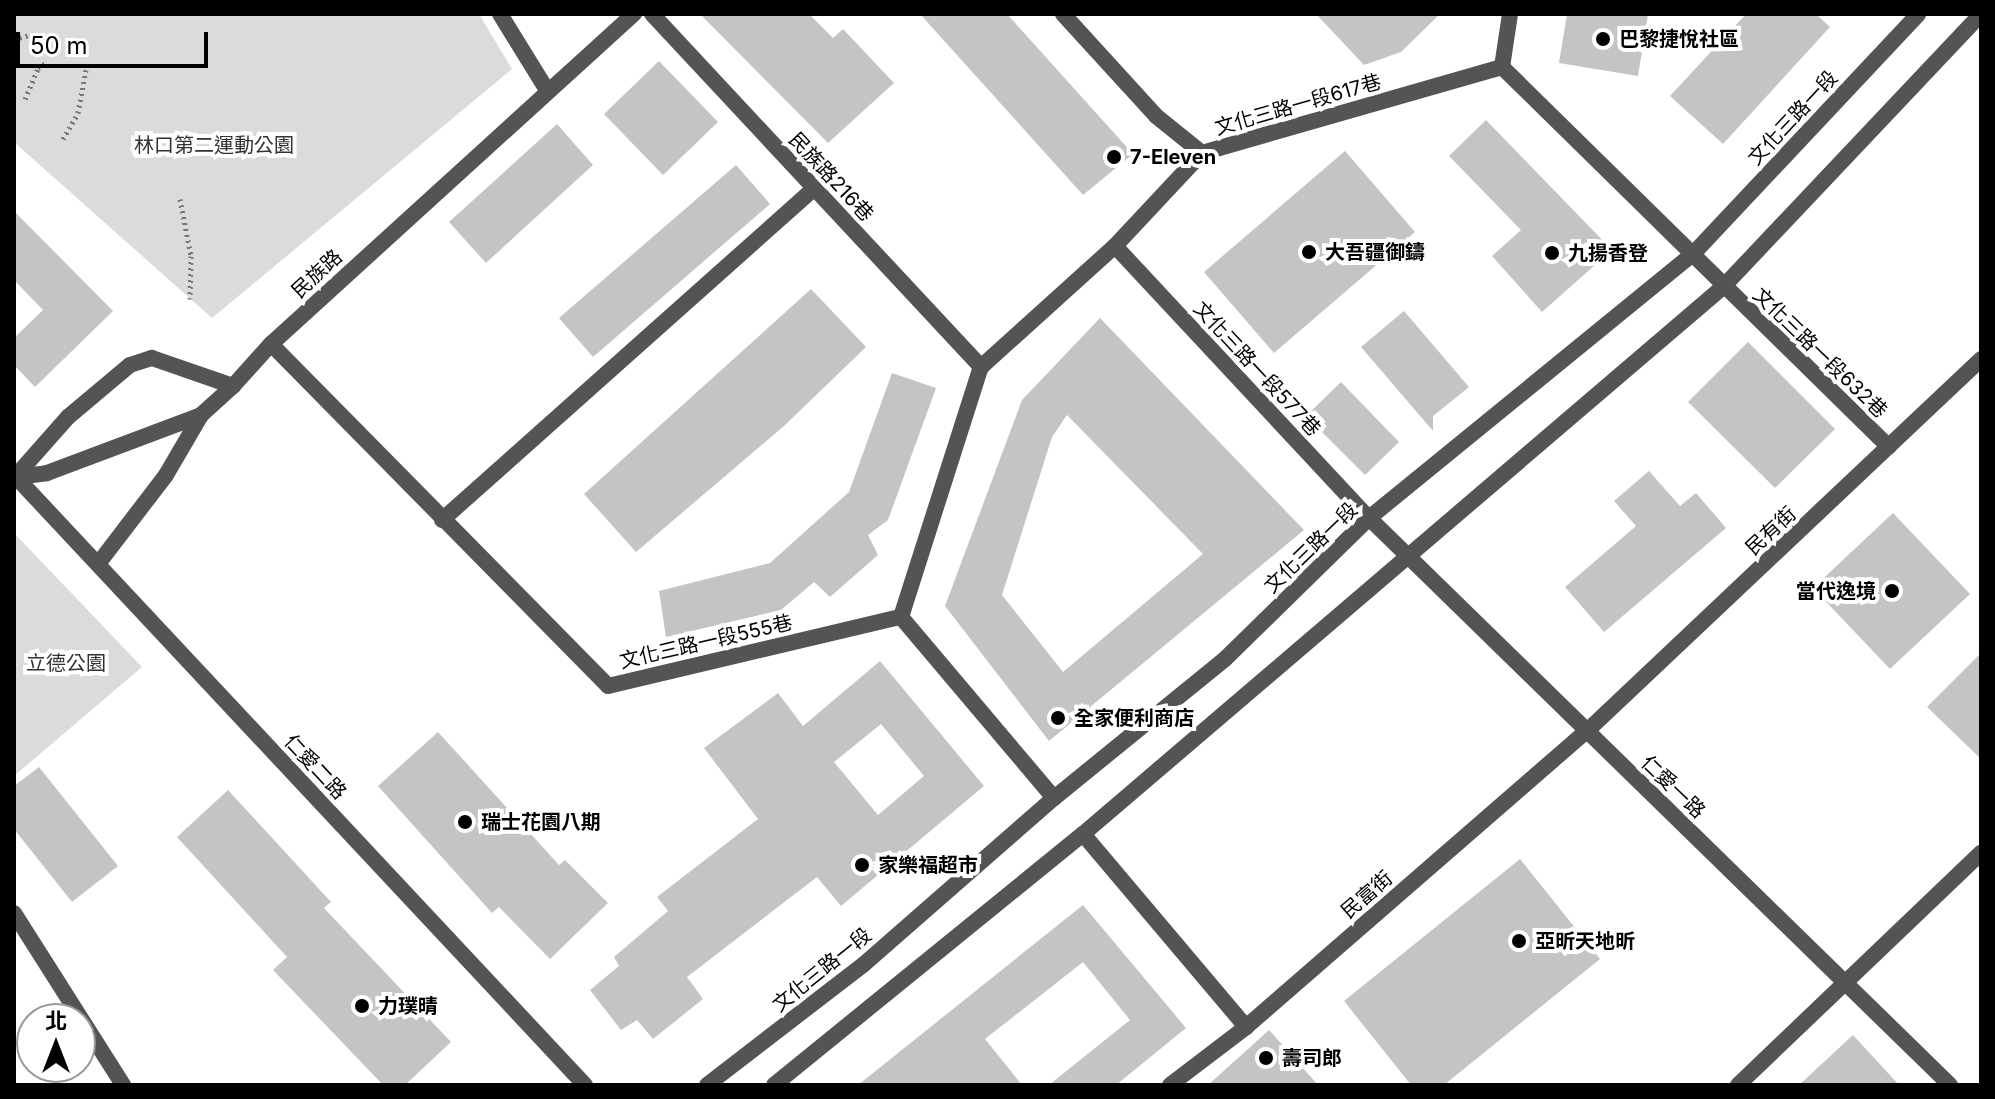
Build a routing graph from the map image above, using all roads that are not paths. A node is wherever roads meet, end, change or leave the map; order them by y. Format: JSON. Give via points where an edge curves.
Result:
{"nodes":[{"id":1,"x":500,"y":14,"type":"edge"},
{"id":2,"x":634,"y":14,"type":"edge"},
{"id":3,"x":652,"y":14,"type":"edge"},
{"id":4,"x":1063,"y":14,"type":"edge"},
{"id":5,"x":1510,"y":14,"type":"edge"},
{"id":6,"x":1918,"y":14,"type":"edge"},
{"id":7,"x":1981,"y":14,"type":"edge"},
{"id":8,"x":1502,"y":67,"type":"junction"},
{"id":9,"x":547,"y":90,"type":"junction"},
{"id":10,"x":1202,"y":153,"type":"junction"},
{"id":11,"x":815,"y":188,"type":"junction"},
{"id":12,"x":1115,"y":246,"type":"junction"},
{"id":13,"x":1693,"y":254,"type":"junction"},
{"id":14,"x":1723,"y":287,"type":"junction"},
{"id":15,"x":271,"y":344,"type":"junction"},
{"id":16,"x":1981,"y":359,"type":"edge"},
{"id":17,"x":981,"y":367,"type":"junction"},
{"id":18,"x":233,"y":386,"type":"junction"},
{"id":19,"x":201,"y":415,"type":"junction"},
{"id":20,"x":1889,"y":447,"type":"junction"},
{"id":21,"x":15,"y":478,"type":"edge"},
{"id":22,"x":1369,"y":518,"type":"junction"},
{"id":23,"x":442,"y":520,"type":"junction"},
{"id":24,"x":1407,"y":555,"type":"junction"},
{"id":25,"x":98,"y":564,"type":"junction"},
{"id":26,"x":901,"y":617,"type":"junction"},
{"id":27,"x":1587,"y":731,"type":"junction"},
{"id":28,"x":1054,"y":798,"type":"junction"},
{"id":29,"x":1083,"y":834,"type":"junction"},
{"id":30,"x":1981,"y":853,"type":"edge"},
{"id":31,"x":14,"y":913,"type":"edge"},
{"id":32,"x":1847,"y":984,"type":"junction"},
{"id":33,"x":1246,"y":1027,"type":"junction"},
{"id":34,"x":123,"y":1085,"type":"edge"},
{"id":35,"x":585,"y":1085,"type":"edge"},
{"id":36,"x":707,"y":1085,"type":"edge"},
{"id":37,"x":774,"y":1085,"type":"edge"},
{"id":38,"x":1170,"y":1085,"type":"edge"},
{"id":39,"x":1738,"y":1085,"type":"edge"},
{"id":40,"x":1950,"y":1085,"type":"edge"}],
"edges":[{"from":1,"to":9,"type":"street"},
{"from":2,"to":9,"type":"street","name":"民族路"},
{"from":3,"to":11,"type":"street","name":"民族路216巷"},
{"from":4,"to":10,"type":"street","name":"文化三路一段617巷","via":[[1156,116]]},
{"from":5,"to":8,"type":"street"},
{"from":6,"to":13,"type":"street","name":"文化三路一段"},
{"from":7,"to":14,"type":"street"},
{"from":8,"to":10,"type":"street","name":"文化三路一段617巷"},
{"from":8,"to":13,"type":"street"},
{"from":9,"to":15,"type":"street","name":"民族路"},
{"from":10,"to":12,"type":"street"},
{"from":11,"to":17,"type":"street","name":"民族路216巷"},
{"from":11,"to":23,"type":"street"},
{"from":12,"to":17,"type":"street"},
{"from":12,"to":22,"type":"street","name":"文化三路一段577巷"},
{"from":13,"to":14,"type":"street"},
{"from":13,"to":22,"type":"street","name":"文化三路一段"},
{"from":14,"to":20,"type":"street","name":"文化三路一段632巷"},
{"from":14,"to":24,"type":"street"},
{"from":15,"to":18,"type":"street","name":"民族路"},
{"from":15,"to":23,"type":"street","name":"文化三路一段555巷"},
{"from":16,"to":20,"type":"street","name":"民有街"},
{"from":17,"to":26,"type":"street"},
{"from":18,"to":19,"type":"street","name":"民族路"},
{"from":18,"to":21,"type":"street","via":[[152,358],[130,365],[68,417]]},
{"from":19,"to":21,"type":"street","via":[[47,473]]},
{"from":19,"to":25,"type":"street","via":[[166,475]]},
{"from":20,"to":27,"type":"street","name":"民有街"},
{"from":21,"to":25,"type":"street","name":"仁愛二路"},
{"from":22,"to":24,"type":"street","name":"仁愛一路"},
{"from":22,"to":28,"type":"street","name":"文化三路一段","via":[[1225,659]]},
{"from":23,"to":26,"type":"street","name":"文化三路一段555巷","via":[[608,686]]},
{"from":24,"to":27,"type":"street","name":"仁愛一路"},
{"from":24,"to":29,"type":"street"},
{"from":25,"to":35,"type":"street","name":"仁愛二路"},
{"from":26,"to":28,"type":"street"},
{"from":27,"to":32,"type":"street","name":"仁愛一路"},
{"from":27,"to":33,"type":"street","name":"民富街"},
{"from":28,"to":36,"type":"street","name":"文化三路一段","via":[[863,965]]},
{"from":29,"to":33,"type":"street"},
{"from":29,"to":37,"type":"street"},
{"from":30,"to":32,"type":"street"},
{"from":31,"to":34,"type":"street"},
{"from":32,"to":39,"type":"street"},
{"from":32,"to":40,"type":"street","name":"仁愛一路"},
{"from":33,"to":38,"type":"street","name":"民富街"}]}
